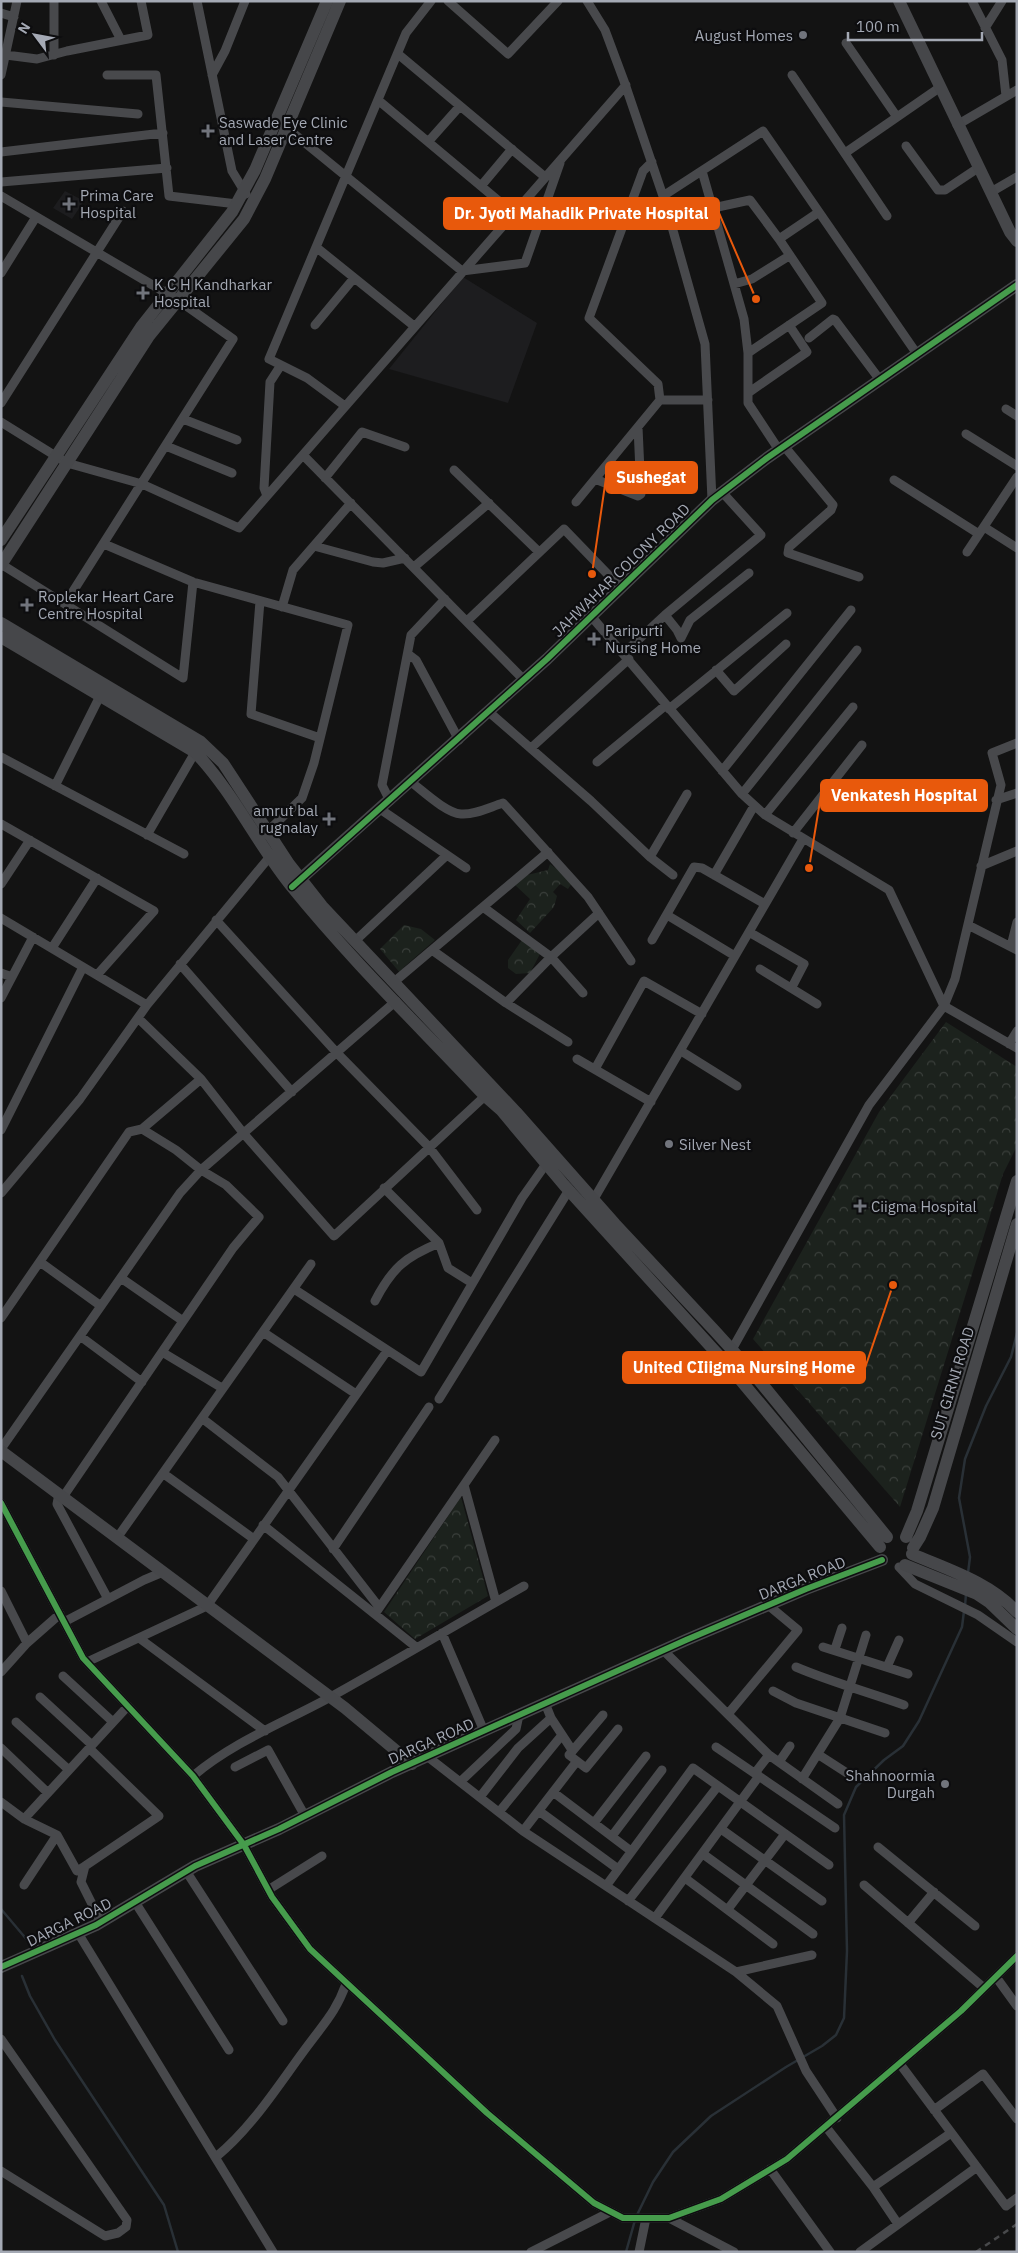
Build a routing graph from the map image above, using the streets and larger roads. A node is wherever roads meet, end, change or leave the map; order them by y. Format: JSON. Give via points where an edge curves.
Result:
{"nodes":[{"id":1,"x":17,"y":1,"type":"edge"},
{"id":2,"x":54,"y":1,"type":"edge"},
{"id":3,"x":101,"y":1,"type":"edge"},
{"id":4,"x":141,"y":1,"type":"edge"},
{"id":5,"x":197,"y":1,"type":"edge"},
{"id":6,"x":245,"y":1,"type":"edge"},
{"id":7,"x":327,"y":1,"type":"edge"},
{"id":8,"x":340,"y":1,"type":"edge"},
{"id":9,"x":431,"y":1,"type":"edge"},
{"id":10,"x":448,"y":1,"type":"edge"},
{"id":11,"x":466,"y":1,"type":"edge"},
{"id":12,"x":558,"y":1,"type":"edge"},
{"id":13,"x":587,"y":1,"type":"edge"},
{"id":14,"x":898,"y":1,"type":"edge"},
{"id":15,"x":972,"y":1,"type":"edge"},
{"id":16,"x":1002,"y":1,"type":"edge"},
{"id":17,"x":458,"y":9,"type":"junction"},
{"id":18,"x":1,"y":13,"type":"edge"},
{"id":19,"x":14,"y":17,"type":"junction"},
{"id":20,"x":986,"y":28,"type":"junction"},
{"id":21,"x":121,"y":40,"type":"junction"},
{"id":22,"x":846,"y":43,"type":"dead end"},
{"id":23,"x":6,"y":54,"type":"junction"},
{"id":24,"x":398,"y":54,"type":"junction"},
{"id":25,"x":54,"y":55,"type":"junction"},
{"id":26,"x":2,"y":70,"type":"edge"},
{"id":27,"x":108,"y":75,"type":"dead end"},
{"id":28,"x":212,"y":75,"type":"junction"},
{"id":29,"x":792,"y":75,"type":"dead end"},
{"id":30,"x":626,"y":85,"type":"junction"},
{"id":31,"x":940,"y":88,"type":"junction"},
{"id":32,"x":1017,"y":90,"type":"edge"},
{"id":33,"x":1006,"y":96,"type":"junction"},
{"id":34,"x":378,"y":100,"type":"junction"},
{"id":35,"x":1,"y":102,"type":"edge"},
{"id":36,"x":460,"y":106,"type":"junction"},
{"id":37,"x":138,"y":114,"type":"dead end"},
{"id":38,"x":897,"y":117,"type":"junction"},
{"id":39,"x":281,"y":123,"type":"junction"},
{"id":40,"x":957,"y":125,"type":"junction"},
{"id":41,"x":163,"y":133,"type":"junction"},
{"id":42,"x":428,"y":142,"type":"junction"},
{"id":43,"x":906,"y":146,"type":"dead end"},
{"id":44,"x":512,"y":149,"type":"junction"},
{"id":45,"x":1,"y":152,"type":"edge"},
{"id":46,"x":845,"y":153,"type":"junction"},
{"id":47,"x":562,"y":157,"type":"junction"},
{"id":48,"x":652,"y":162,"type":"junction"},
{"id":49,"x":167,"y":168,"type":"junction"},
{"id":50,"x":978,"y":168,"type":"junction"},
{"id":51,"x":702,"y":171,"type":"junction"},
{"id":52,"x":346,"y":175,"type":"junction"},
{"id":53,"x":546,"y":176,"type":"junction"},
{"id":54,"x":1017,"y":177,"type":"edge"},
{"id":55,"x":1,"y":182,"type":"edge"},
{"id":56,"x":481,"y":186,"type":"junction"},
{"id":57,"x":243,"y":192,"type":"junction"},
{"id":58,"x":990,"y":192,"type":"junction"},
{"id":59,"x":1,"y":196,"type":"edge"},
{"id":60,"x":663,"y":196,"type":"junction"},
{"id":61,"x":253,"y":201,"type":"junction"},
{"id":62,"x":237,"y":204,"type":"junction"},
{"id":63,"x":713,"y":208,"type":"junction"},
{"id":64,"x":124,"y":211,"type":"dead end"},
{"id":65,"x":819,"y":212,"type":"junction"},
{"id":66,"x":513,"y":213,"type":"junction"},
{"id":67,"x":887,"y":216,"type":"dead end"},
{"id":68,"x":36,"y":217,"type":"junction"},
{"id":69,"x":779,"y":239,"type":"junction"},
{"id":70,"x":1017,"y":241,"type":"edge"},
{"id":71,"x":316,"y":247,"type":"junction"},
{"id":72,"x":97,"y":253,"type":"junction"},
{"id":73,"x":789,"y":256,"type":"junction"},
{"id":74,"x":462,"y":271,"type":"junction"},
{"id":75,"x":1,"y":273,"type":"edge"},
{"id":76,"x":354,"y":278,"type":"junction"},
{"id":77,"x":734,"y":284,"type":"junction"},
{"id":78,"x":1017,"y":285,"type":"edge"},
{"id":79,"x":173,"y":297,"type":"junction"},
{"id":80,"x":315,"y":325,"type":"dead end"},
{"id":81,"x":789,"y":325,"type":"junction"},
{"id":82,"x":414,"y":326,"type":"junction"},
{"id":83,"x":809,"y":338,"type":"dead end"},
{"id":84,"x":748,"y":353,"type":"junction"},
{"id":85,"x":917,"y":354,"type":"junction"},
{"id":86,"x":281,"y":365,"type":"junction"},
{"id":87,"x":880,"y":380,"type":"junction"},
{"id":88,"x":748,"y":392,"type":"junction"},
{"id":89,"x":660,"y":400,"type":"junction"},
{"id":90,"x":708,"y":400,"type":"junction"},
{"id":91,"x":1,"y":402,"type":"edge"},
{"id":92,"x":345,"y":406,"type":"junction"},
{"id":93,"x":1006,"y":409,"type":"dead end"},
{"id":94,"x":1017,"y":416,"type":"edge"},
{"id":95,"x":183,"y":419,"type":"junction"},
{"id":96,"x":1,"y":422,"type":"edge"},
{"id":97,"x":638,"y":427,"type":"junction"},
{"id":98,"x":966,"y":434,"type":"dead end"},
{"id":99,"x":237,"y":440,"type":"dead end"},
{"id":100,"x":166,"y":446,"type":"junction"},
{"id":101,"x":405,"y":447,"type":"dead end"},
{"id":102,"x":781,"y":448,"type":"junction"},
{"id":103,"x":55,"y":455,"type":"junction"},
{"id":104,"x":303,"y":455,"type":"junction"},
{"id":105,"x":67,"y":463,"type":"junction"},
{"id":106,"x":1017,"y":466,"type":"edge"},
{"id":107,"x":454,"y":470,"type":"dead end"},
{"id":108,"x":232,"y":473,"type":"dead end"},
{"id":109,"x":1017,"y":477,"type":"edge"},
{"id":110,"x":325,"y":478,"type":"junction"},
{"id":111,"x":595,"y":479,"type":"junction"},
{"id":112,"x":894,"y":480,"type":"dead end"},
{"id":113,"x":142,"y":484,"type":"junction"},
{"id":114,"x":267,"y":496,"type":"junction"},
{"id":115,"x":717,"y":496,"type":"junction"},
{"id":116,"x":576,"y":502,"type":"dead end"},
{"id":117,"x":350,"y":503,"type":"junction"},
{"id":118,"x":488,"y":503,"type":"junction"},
{"id":119,"x":981,"y":530,"type":"junction"},
{"id":120,"x":1,"y":540,"type":"edge"},
{"id":121,"x":104,"y":544,"type":"junction"},
{"id":122,"x":314,"y":546,"type":"junction"},
{"id":123,"x":1017,"y":548,"type":"edge"},
{"id":124,"x":539,"y":552,"type":"junction"},
{"id":125,"x":967,"y":552,"type":"dead end"},
{"id":126,"x":405,"y":558,"type":"junction"},
{"id":127,"x":1,"y":565,"type":"edge"},
{"id":128,"x":414,"y":567,"type":"junction"},
{"id":129,"x":749,"y":573,"type":"dead end"},
{"id":130,"x":859,"y":577,"type":"dead end"},
{"id":131,"x":193,"y":582,"type":"junction"},
{"id":132,"x":621,"y":588,"type":"junction"},
{"id":133,"x":445,"y":599,"type":"junction"},
{"id":134,"x":260,"y":601,"type":"junction"},
{"id":135,"x":65,"y":604,"type":"junction"},
{"id":136,"x":282,"y":607,"type":"junction"},
{"id":137,"x":851,"y":610,"type":"dead end"},
{"id":138,"x":787,"y":613,"type":"dead end"},
{"id":139,"x":665,"y":615,"type":"junction"},
{"id":140,"x":591,"y":616,"type":"junction"},
{"id":141,"x":466,"y":621,"type":"junction"},
{"id":142,"x":2,"y":629,"type":"edge"},
{"id":143,"x":786,"y":644,"type":"dead end"},
{"id":144,"x":857,"y":650,"type":"dead end"},
{"id":145,"x":408,"y":654,"type":"junction"},
{"id":146,"x":626,"y":656,"type":"junction"},
{"id":147,"x":716,"y":670,"type":"junction"},
{"id":148,"x":524,"y":680,"type":"junction"},
{"id":149,"x":103,"y":690,"type":"junction"},
{"id":150,"x":667,"y":707,"type":"junction"},
{"id":151,"x":853,"y":707,"type":"dead end"},
{"id":152,"x":489,"y":712,"type":"junction"},
{"id":153,"x":320,"y":738,"type":"junction"},
{"id":154,"x":459,"y":740,"type":"junction"},
{"id":155,"x":1017,"y":743,"type":"edge"},
{"id":156,"x":862,"y":745,"type":"dead end"},
{"id":157,"x":198,"y":747,"type":"junction"},
{"id":158,"x":531,"y":748,"type":"junction"},
{"id":159,"x":1,"y":757,"type":"edge"},
{"id":160,"x":597,"y":762,"type":"dead end"},
{"id":161,"x":722,"y":771,"type":"junction"},
{"id":162,"x":412,"y":782,"type":"junction"},
{"id":163,"x":55,"y":786,"type":"junction"},
{"id":164,"x":1017,"y":793,"type":"edge"},
{"id":165,"x":687,"y":794,"type":"dead end"},
{"id":166,"x":742,"y":794,"type":"junction"},
{"id":167,"x":996,"y":800,"type":"junction"},
{"id":168,"x":385,"y":805,"type":"junction"},
{"id":169,"x":754,"y":806,"type":"junction"},
{"id":170,"x":764,"y":816,"type":"junction"},
{"id":171,"x":1,"y":824,"type":"edge"},
{"id":172,"x":793,"y":833,"type":"junction"},
{"id":173,"x":147,"y":835,"type":"junction"},
{"id":174,"x":263,"y":836,"type":"junction"},
{"id":175,"x":803,"y":839,"type":"junction"},
{"id":176,"x":30,"y":840,"type":"junction"},
{"id":177,"x":1017,"y":851,"type":"edge"},
{"id":178,"x":274,"y":852,"type":"junction"},
{"id":179,"x":548,"y":852,"type":"junction"},
{"id":180,"x":184,"y":854,"type":"dead end"},
{"id":181,"x":447,"y":855,"type":"junction"},
{"id":182,"x":650,"y":858,"type":"junction"},
{"id":183,"x":981,"y":866,"type":"junction"},
{"id":184,"x":466,"y":868,"type":"dead end"},
{"id":185,"x":673,"y":875,"type":"dead end"},
{"id":186,"x":714,"y":875,"type":"junction"},
{"id":187,"x":97,"y":878,"type":"junction"},
{"id":188,"x":296,"y":883,"type":"junction"},
{"id":189,"x":1,"y":884,"type":"edge"},
{"id":190,"x":766,"y":904,"type":"junction"},
{"id":191,"x":483,"y":907,"type":"junction"},
{"id":192,"x":599,"y":913,"type":"junction"},
{"id":193,"x":667,"y":915,"type":"junction"},
{"id":194,"x":1,"y":918,"type":"edge"},
{"id":195,"x":216,"y":920,"type":"junction"},
{"id":196,"x":1017,"y":922,"type":"edge"},
{"id":197,"x":968,"y":925,"type":"junction"},
{"id":198,"x":749,"y":932,"type":"junction"},
{"id":199,"x":33,"y":937,"type":"junction"},
{"id":200,"x":652,"y":940,"type":"dead end"},
{"id":201,"x":355,"y":941,"type":"junction"},
{"id":202,"x":52,"y":948,"type":"junction"},
{"id":203,"x":1014,"y":948,"type":"edge"},
{"id":204,"x":432,"y":950,"type":"junction"},
{"id":205,"x":735,"y":956,"type":"junction"},
{"id":206,"x":550,"y":957,"type":"junction"},
{"id":207,"x":631,"y":961,"type":"dead end"},
{"id":208,"x":180,"y":964,"type":"junction"},
{"id":209,"x":83,"y":967,"type":"junction"},
{"id":210,"x":760,"y":969,"type":"dead end"},
{"id":211,"x":1,"y":973,"type":"edge"},
{"id":212,"x":97,"y":975,"type":"junction"},
{"id":213,"x":12,"y":977,"type":"junction"},
{"id":214,"x":394,"y":982,"type":"junction"},
{"id":215,"x":792,"y":987,"type":"junction"},
{"id":216,"x":583,"y":993,"type":"dead end"},
{"id":217,"x":1,"y":998,"type":"edge"},
{"id":218,"x":396,"y":1001,"type":"junction"},
{"id":219,"x":506,"y":1003,"type":"junction"},
{"id":220,"x":817,"y":1004,"type":"dead end"},
{"id":221,"x":147,"y":1006,"type":"junction"},
{"id":222,"x":944,"y":1006,"type":"junction"},
{"id":223,"x":702,"y":1014,"type":"junction"},
{"id":224,"x":138,"y":1018,"type":"junction"},
{"id":225,"x":1017,"y":1031,"type":"edge"},
{"id":226,"x":568,"y":1042,"type":"dead end"},
{"id":227,"x":1013,"y":1046,"type":"edge"},
{"id":228,"x":681,"y":1051,"type":"junction"},
{"id":229,"x":337,"y":1053,"type":"junction"},
{"id":230,"x":577,"y":1059,"type":"dead end"},
{"id":231,"x":595,"y":1069,"type":"junction"},
{"id":232,"x":201,"y":1079,"type":"junction"},
{"id":233,"x":737,"y":1086,"type":"dead end"},
{"id":234,"x":292,"y":1092,"type":"junction"},
{"id":235,"x":485,"y":1096,"type":"junction"},
{"id":236,"x":650,"y":1102,"type":"junction"},
{"id":237,"x":142,"y":1129,"type":"junction"},
{"id":238,"x":1,"y":1130,"type":"edge"},
{"id":239,"x":244,"y":1134,"type":"junction"},
{"id":240,"x":429,"y":1147,"type":"junction"},
{"id":241,"x":546,"y":1164,"type":"junction"},
{"id":242,"x":201,"y":1170,"type":"junction"},
{"id":243,"x":1017,"y":1181,"type":"edge"},
{"id":244,"x":384,"y":1188,"type":"junction"},
{"id":245,"x":569,"y":1190,"type":"junction"},
{"id":246,"x":1,"y":1193,"type":"edge"},
{"id":247,"x":591,"y":1205,"type":"junction"},
{"id":248,"x":477,"y":1210,"type":"dead end"},
{"id":249,"x":1017,"y":1224,"type":"edge"},
{"id":250,"x":439,"y":1243,"type":"junction"},
{"id":251,"x":40,"y":1262,"type":"junction"},
{"id":252,"x":311,"y":1264,"type":"dead end"},
{"id":253,"x":121,"y":1278,"type":"junction"},
{"id":254,"x":472,"y":1282,"type":"junction"},
{"id":255,"x":294,"y":1289,"type":"junction"},
{"id":256,"x":375,"y":1301,"type":"dead end"},
{"id":257,"x":101,"y":1306,"type":"junction"},
{"id":258,"x":1,"y":1318,"type":"edge"},
{"id":259,"x":184,"y":1321,"type":"junction"},
{"id":260,"x":263,"y":1332,"type":"junction"},
{"id":261,"x":80,"y":1336,"type":"junction"},
{"id":262,"x":386,"y":1351,"type":"junction"},
{"id":263,"x":733,"y":1351,"type":"junction"},
{"id":264,"x":162,"y":1352,"type":"junction"},
{"id":265,"x":723,"y":1360,"type":"junction"},
{"id":266,"x":142,"y":1382,"type":"junction"},
{"id":267,"x":222,"y":1388,"type":"junction"},
{"id":268,"x":356,"y":1394,"type":"junction"},
{"id":269,"x":439,"y":1399,"type":"dead end"},
{"id":270,"x":429,"y":1407,"type":"dead end"},
{"id":271,"x":203,"y":1419,"type":"junction"},
{"id":272,"x":495,"y":1440,"type":"dead end"},
{"id":273,"x":1,"y":1450,"type":"edge"},
{"id":274,"x":164,"y":1474,"type":"junction"},
{"id":275,"x":464,"y":1485,"type":"junction"},
{"id":276,"x":287,"y":1491,"type":"junction"},
{"id":277,"x":61,"y":1496,"type":"junction"},
{"id":278,"x":1,"y":1503,"type":"edge"},
{"id":279,"x":263,"y":1525,"type":"junction"},
{"id":280,"x":117,"y":1538,"type":"junction"},
{"id":281,"x":254,"y":1539,"type":"junction"},
{"id":282,"x":883,"y":1548,"type":"junction"},
{"id":283,"x":333,"y":1549,"type":"junction"},
{"id":284,"x":907,"y":1554,"type":"junction"},
{"id":285,"x":163,"y":1572,"type":"junction"},
{"id":286,"x":524,"y":1586,"type":"dead end"},
{"id":287,"x":1,"y":1592,"type":"edge"},
{"id":288,"x":108,"y":1599,"type":"junction"},
{"id":289,"x":496,"y":1602,"type":"junction"},
{"id":290,"x":768,"y":1605,"type":"junction"},
{"id":291,"x":208,"y":1606,"type":"junction"},
{"id":292,"x":377,"y":1611,"type":"junction"},
{"id":293,"x":1017,"y":1612,"type":"edge"},
{"id":294,"x":62,"y":1618,"type":"junction"},
{"id":295,"x":842,"y":1628,"type":"dead end"},
{"id":296,"x":1017,"y":1630,"type":"edge"},
{"id":297,"x":442,"y":1633,"type":"junction"},
{"id":298,"x":866,"y":1635,"type":"dead end"},
{"id":299,"x":139,"y":1638,"type":"junction"},
{"id":300,"x":899,"y":1640,"type":"dead end"},
{"id":301,"x":1017,"y":1642,"type":"edge"},
{"id":302,"x":28,"y":1643,"type":"junction"},
{"id":303,"x":416,"y":1647,"type":"junction"},
{"id":304,"x":823,"y":1647,"type":"dead end"},
{"id":305,"x":835,"y":1649,"type":"junction"},
{"id":306,"x":663,"y":1650,"type":"junction"},
{"id":307,"x":860,"y":1657,"type":"junction"},
{"id":308,"x":87,"y":1662,"type":"junction"},
{"id":309,"x":796,"y":1667,"type":"dead end"},
{"id":310,"x":887,"y":1667,"type":"junction"},
{"id":311,"x":1,"y":1672,"type":"edge"},
{"id":312,"x":908,"y":1674,"type":"dead end"},
{"id":313,"x":63,"y":1676,"type":"dead end"},
{"id":314,"x":850,"y":1686,"type":"junction"},
{"id":315,"x":773,"y":1691,"type":"dead end"},
{"id":316,"x":40,"y":1696,"type":"dead end"},
{"id":317,"x":330,"y":1696,"type":"junction"},
{"id":318,"x":545,"y":1703,"type":"junction"},
{"id":319,"x":904,"y":1705,"type":"dead end"},
{"id":320,"x":128,"y":1706,"type":"junction"},
{"id":321,"x":728,"y":1714,"type":"junction"},
{"id":322,"x":519,"y":1715,"type":"junction"},
{"id":323,"x":603,"y":1715,"type":"dead end"},
{"id":324,"x":551,"y":1718,"type":"junction"},
{"id":325,"x":840,"y":1718,"type":"junction"},
{"id":326,"x":16,"y":1722,"type":"dead end"},
{"id":327,"x":114,"y":1722,"type":"junction"},
{"id":328,"x":618,"y":1729,"type":"dead end"},
{"id":329,"x":265,"y":1730,"type":"junction"},
{"id":330,"x":484,"y":1731,"type":"junction"},
{"id":331,"x":885,"y":1733,"type":"dead end"},
{"id":332,"x":562,"y":1735,"type":"junction"},
{"id":333,"x":91,"y":1746,"type":"junction"},
{"id":334,"x":790,"y":1746,"type":"dead end"},
{"id":335,"x":716,"y":1747,"type":"dead end"},
{"id":336,"x":1,"y":1748,"type":"edge"},
{"id":337,"x":572,"y":1750,"type":"junction"},
{"id":338,"x":769,"y":1755,"type":"junction"},
{"id":339,"x":819,"y":1755,"type":"junction"},
{"id":340,"x":646,"y":1756,"type":"dead end"},
{"id":341,"x":428,"y":1757,"type":"junction"},
{"id":342,"x":578,"y":1761,"type":"junction"},
{"id":343,"x":779,"y":1762,"type":"junction"},
{"id":344,"x":412,"y":1764,"type":"junction"},
{"id":345,"x":235,"y":1767,"type":"dead end"},
{"id":346,"x":69,"y":1770,"type":"junction"},
{"id":347,"x":662,"y":1770,"type":"dead end"},
{"id":348,"x":757,"y":1775,"type":"junction"},
{"id":349,"x":850,"y":1775,"type":"dead end"},
{"id":350,"x":192,"y":1776,"type":"junction"},
{"id":351,"x":802,"y":1779,"type":"junction"},
{"id":352,"x":460,"y":1782,"type":"junction"},
{"id":353,"x":718,"y":1786,"type":"junction"},
{"id":354,"x":553,"y":1792,"type":"junction"},
{"id":355,"x":48,"y":1793,"type":"junction"},
{"id":356,"x":480,"y":1797,"type":"junction"},
{"id":357,"x":1,"y":1802,"type":"edge"},
{"id":358,"x":742,"y":1802,"type":"junction"},
{"id":359,"x":838,"y":1804,"type":"dead end"},
{"id":360,"x":539,"y":1811,"type":"junction"},
{"id":361,"x":499,"y":1812,"type":"junction"},
{"id":362,"x":306,"y":1816,"type":"junction"},
{"id":363,"x":24,"y":1819,"type":"junction"},
{"id":364,"x":594,"y":1823,"type":"junction"},
{"id":365,"x":835,"y":1828,"type":"dead end"},
{"id":366,"x":721,"y":1829,"type":"junction"},
{"id":367,"x":523,"y":1831,"type":"junction"},
{"id":368,"x":785,"y":1834,"type":"junction"},
{"id":369,"x":57,"y":1835,"type":"junction"},
{"id":370,"x":612,"y":1836,"type":"junction"},
{"id":371,"x":244,"y":1845,"type":"junction"},
{"id":372,"x":878,"y":1847,"type":"dead end"},
{"id":373,"x":631,"y":1851,"type":"junction"},
{"id":374,"x":702,"y":1854,"type":"junction"},
{"id":375,"x":322,"y":1856,"type":"dead end"},
{"id":376,"x":765,"y":1860,"type":"junction"},
{"id":377,"x":85,"y":1866,"type":"junction"},
{"id":378,"x":829,"y":1866,"type":"dead end"},
{"id":379,"x":618,"y":1869,"type":"junction"},
{"id":380,"x":186,"y":1871,"type":"junction"},
{"id":381,"x":685,"y":1878,"type":"junction"},
{"id":382,"x":24,"y":1885,"type":"dead end"},
{"id":383,"x":864,"y":1885,"type":"dead end"},
{"id":384,"x":606,"y":1886,"type":"junction"},
{"id":385,"x":745,"y":1886,"type":"junction"},
{"id":386,"x":268,"y":1890,"type":"junction"},
{"id":387,"x":934,"y":1892,"type":"junction"},
{"id":388,"x":628,"y":1900,"type":"junction"},
{"id":389,"x":822,"y":1901,"type":"dead end"},
{"id":390,"x":135,"y":1902,"type":"junction"},
{"id":391,"x":728,"y":1909,"type":"junction"},
{"id":392,"x":655,"y":1918,"type":"junction"},
{"id":393,"x":101,"y":1922,"type":"junction"},
{"id":394,"x":908,"y":1923,"type":"junction"},
{"id":395,"x":975,"y":1926,"type":"dead end"},
{"id":396,"x":78,"y":1933,"type":"junction"},
{"id":397,"x":813,"y":1934,"type":"dead end"},
{"id":398,"x":774,"y":1944,"type":"dead end"},
{"id":399,"x":812,"y":1955,"type":"dead end"},
{"id":400,"x":1017,"y":1956,"type":"edge"},
{"id":401,"x":1,"y":1967,"type":"edge"},
{"id":402,"x":736,"y":1972,"type":"junction"},
{"id":403,"x":996,"y":1977,"type":"junction"},
{"id":404,"x":346,"y":1984,"type":"junction"},
{"id":405,"x":984,"y":1988,"type":"junction"},
{"id":406,"x":1017,"y":2006,"type":"edge"},
{"id":407,"x":283,"y":2021,"type":"dead end"},
{"id":408,"x":2,"y":2042,"type":"edge"},
{"id":409,"x":230,"y":2050,"type":"dead end"},
{"id":410,"x":900,"y":2064,"type":"junction"},
{"id":411,"x":934,"y":2110,"type":"junction"},
{"id":412,"x":837,"y":2118,"type":"junction"},
{"id":413,"x":1017,"y":2119,"type":"edge"},
{"id":414,"x":826,"y":2127,"type":"junction"},
{"id":415,"x":951,"y":2133,"type":"junction"},
{"id":416,"x":216,"y":2156,"type":"junction"},
{"id":417,"x":977,"y":2167,"type":"junction"},
{"id":418,"x":770,"y":2169,"type":"junction"},
{"id":419,"x":1,"y":2171,"type":"edge"},
{"id":420,"x":873,"y":2187,"type":"junction"},
{"id":421,"x":1017,"y":2198,"type":"edge"},
{"id":422,"x":610,"y":2212,"type":"junction"},
{"id":423,"x":644,"y":2218,"type":"junction"},
{"id":424,"x":669,"y":2218,"type":"junction"},
{"id":425,"x":898,"y":2224,"type":"junction"},
{"id":426,"x":273,"y":2252,"type":"edge"},
{"id":427,"x":531,"y":2252,"type":"edge"},
{"id":428,"x":639,"y":2252,"type":"edge"},
{"id":429,"x":734,"y":2252,"type":"edge"},
{"id":430,"x":830,"y":2252,"type":"edge"},
{"id":431,"x":860,"y":2252,"type":"edge"}],
"edges":[{"from":1,"to":19,"type":"street"},
{"from":2,"to":25,"type":"street"},
{"from":3,"to":21,"type":"street"},
{"from":4,"to":21,"type":"street","via":[[148,35]]},
{"from":5,"to":28,"type":"street"},
{"from":6,"to":28,"type":"street"},
{"from":7,"to":39,"type":"street"},
{"from":8,"to":39,"type":"street"},
{"from":9,"to":24,"type":"street","via":[[406,33]]},
{"from":10,"to":17,"type":"street"},
{"from":11,"to":17,"type":"street"},
{"from":12,"to":17,"type":"street","via":[[508,54]]},
{"from":13,"to":30,"type":"street","via":[[605,30]]},
{"from":14,"to":31,"type":"street"},
{"from":15,"to":20,"type":"street"},
{"from":16,"to":20,"type":"street"},
{"from":18,"to":19,"type":"street"},
{"from":19,"to":23,"type":"street"},
{"from":20,"to":33,"type":"street","via":[[1002,60]]},
{"from":21,"to":25,"type":"street"},
{"from":22,"to":38,"type":"street"},
{"from":23,"to":25,"type":"street","via":[[37,59]]},
{"from":23,"to":26,"type":"street"},
{"from":24,"to":34,"type":"street"},
{"from":24,"to":36,"type":"street"},
{"from":27,"to":41,"type":"street","via":[[156,75]]},
{"from":28,"to":57,"type":"street","via":[[232,171]]},
{"from":29,"to":46,"type":"street"},
{"from":30,"to":47,"type":"street"},
{"from":30,"to":48,"type":"street"},
{"from":31,"to":38,"type":"street"},
{"from":31,"to":40,"type":"street"},
{"from":32,"to":33,"type":"street"},
{"from":33,"to":40,"type":"street"},
{"from":34,"to":42,"type":"street"},
{"from":34,"to":52,"type":"street"},
{"from":35,"to":37,"type":"street"},
{"from":36,"to":42,"type":"street"},
{"from":36,"to":44,"type":"street"},
{"from":38,"to":46,"type":"street"},
{"from":39,"to":52,"type":"street"},
{"from":39,"to":57,"type":"street"},
{"from":39,"to":61,"type":"street"},
{"from":40,"to":50,"type":"street"},
{"from":41,"to":45,"type":"street"},
{"from":41,"to":49,"type":"street"},
{"from":42,"to":56,"type":"street"},
{"from":43,"to":50,"type":"street","via":[[938,190],[945,190]]},
{"from":44,"to":53,"type":"street"},
{"from":44,"to":56,"type":"street"},
{"from":46,"to":67,"type":"street"},
{"from":47,"to":53,"type":"street"},
{"from":47,"to":74,"type":"street","via":[[525,263]]},
{"from":48,"to":60,"type":"street"},
{"from":48,"to":89,"type":"street","via":[[643,171],[589,318],[658,384]]},
{"from":49,"to":55,"type":"street"},
{"from":49,"to":62,"type":"street","via":[[169,196]]},
{"from":50,"to":58,"type":"street"},
{"from":51,"to":60,"type":"street"},
{"from":51,"to":63,"type":"street"},
{"from":51,"to":65,"type":"street","via":[[763,131]]},
{"from":52,"to":71,"type":"street"},
{"from":52,"to":74,"type":"street"},
{"from":53,"to":66,"type":"street"},
{"from":54,"to":58,"type":"street"},
{"from":56,"to":66,"type":"street"},
{"from":57,"to":61,"type":"street"},
{"from":57,"to":62,"type":"street"},
{"from":58,"to":70,"type":"street"},
{"from":59,"to":68,"type":"street"},
{"from":60,"to":90,"type":"street","via":[[705,344]]},
{"from":61,"to":79,"type":"street","via":[[244,218]]},
{"from":62,"to":79,"type":"street"},
{"from":63,"to":69,"type":"street","via":[[750,200]]},
{"from":63,"to":77,"type":"street"},
{"from":64,"to":72,"type":"street"},
{"from":65,"to":69,"type":"street"},
{"from":65,"to":85,"type":"street"},
{"from":66,"to":74,"type":"street"},
{"from":68,"to":72,"type":"street"},
{"from":68,"to":75,"type":"street"},
{"from":69,"to":73,"type":"street"},
{"from":71,"to":76,"type":"street"},
{"from":71,"to":86,"type":"street","via":[[269,359]]},
{"from":72,"to":79,"type":"street"},
{"from":72,"to":91,"type":"street"},
{"from":73,"to":77,"type":"street","via":[[752,279]]},
{"from":73,"to":81,"type":"street","via":[[822,303]]},
{"from":74,"to":82,"type":"street"},
{"from":76,"to":80,"type":"street"},
{"from":76,"to":82,"type":"street"},
{"from":77,"to":84,"type":"street","via":[[744,319]]},
{"from":78,"to":85,"type":"street","name":"JAHWAHAR COLONY ROAD"},
{"from":79,"to":95,"type":"street","via":[[233,339]]},
{"from":79,"to":103,"type":"street","via":[[140,327]]},
{"from":79,"to":105,"type":"street"},
{"from":81,"to":84,"type":"street"},
{"from":81,"to":88,"type":"street","via":[[807,352]]},
{"from":82,"to":92,"type":"street"},
{"from":83,"to":87,"type":"street","via":[[835,320]]},
{"from":84,"to":88,"type":"street"},
{"from":85,"to":87,"type":"street","name":"JAHWAHAR COLONY ROAD"},
{"from":86,"to":92,"type":"street","via":[[307,378]]},
{"from":86,"to":114,"type":"street","via":[[270,382],[264,488]]},
{"from":87,"to":102,"type":"street","name":"JAHWAHAR COLONY ROAD"},
{"from":88,"to":102,"type":"street","via":[[748,404]]},
{"from":89,"to":90,"type":"street"},
{"from":89,"to":97,"type":"street"},
{"from":90,"to":115,"type":"street"},
{"from":92,"to":104,"type":"street"},
{"from":93,"to":94,"type":"street"},
{"from":95,"to":99,"type":"street"},
{"from":95,"to":100,"type":"street"},
{"from":96,"to":103,"type":"street"},
{"from":97,"to":111,"type":"street"},
{"from":97,"to":111,"type":"street","via":[[642,494],[638,496]]},
{"from":98,"to":106,"type":"street"},
{"from":100,"to":108,"type":"street"},
{"from":100,"to":113,"type":"street"},
{"from":101,"to":110,"type":"street","via":[[362,432]]},
{"from":102,"to":115,"type":"street","name":"JAHWAHAR COLONY ROAD"},
{"from":102,"to":130,"type":"street","via":[[832,503],[833,508],[788,552]]},
{"from":103,"to":105,"type":"street"},
{"from":103,"to":120,"type":"street"},
{"from":104,"to":110,"type":"street"},
{"from":104,"to":114,"type":"street"},
{"from":105,"to":113,"type":"street"},
{"from":105,"to":127,"type":"street"},
{"from":107,"to":118,"type":"street"},
{"from":109,"to":119,"type":"street"},
{"from":110,"to":117,"type":"street"},
{"from":111,"to":116,"type":"street"},
{"from":112,"to":119,"type":"street"},
{"from":113,"to":114,"type":"street","via":[[239,528]]},
{"from":113,"to":121,"type":"street"},
{"from":115,"to":132,"type":"street","name":"JAHWAHAR COLONY ROAD"},
{"from":115,"to":139,"type":"street","via":[[761,536]]},
{"from":117,"to":122,"type":"street"},
{"from":117,"to":126,"type":"street"},
{"from":118,"to":124,"type":"street"},
{"from":118,"to":128,"type":"street"},
{"from":119,"to":123,"type":"street"},
{"from":119,"to":125,"type":"street"},
{"from":121,"to":131,"type":"street"},
{"from":121,"to":135,"type":"street"},
{"from":122,"to":126,"type":"street","via":[[373,562]]},
{"from":122,"to":136,"type":"street","via":[[294,570]]},
{"from":124,"to":132,"type":"street","via":[[564,529]]},
{"from":124,"to":141,"type":"street"},
{"from":126,"to":128,"type":"street"},
{"from":127,"to":135,"type":"street"},
{"from":128,"to":133,"type":"street"},
{"from":129,"to":139,"type":"street","via":[[690,620],[681,638]]},
{"from":131,"to":134,"type":"street"},
{"from":131,"to":135,"type":"street","via":[[183,678]]},
{"from":132,"to":140,"type":"street","name":"JAHWAHAR COLONY ROAD"},
{"from":133,"to":141,"type":"street"},
{"from":133,"to":145,"type":"street","via":[[412,635]]},
{"from":134,"to":136,"type":"street"},
{"from":134,"to":153,"type":"street","via":[[251,714]]},
{"from":136,"to":153,"type":"street","via":[[348,625]]},
{"from":137,"to":161,"type":"street"},
{"from":138,"to":147,"type":"street"},
{"from":139,"to":146,"type":"street"},
{"from":140,"to":146,"type":"street"},
{"from":140,"to":148,"type":"street","name":"JAHWAHAR COLONY ROAD"},
{"from":141,"to":148,"type":"street"},
{"from":142,"to":149,"type":"street"},
{"from":143,"to":147,"type":"street","via":[[734,691]]},
{"from":144,"to":166,"type":"street"},
{"from":145,"to":154,"type":"street","via":[[416,660]]},
{"from":145,"to":168,"type":"street","via":[[382,785]]},
{"from":146,"to":150,"type":"street"},
{"from":146,"to":158,"type":"street"},
{"from":147,"to":150,"type":"street"},
{"from":148,"to":152,"type":"street","name":"JAHWAHAR COLONY ROAD"},
{"from":149,"to":157,"type":"street"},
{"from":149,"to":163,"type":"street"},
{"from":150,"to":160,"type":"street"},
{"from":150,"to":161,"type":"street"},
{"from":151,"to":170,"type":"street"},
{"from":152,"to":154,"type":"street","name":"JAHWAHAR COLONY ROAD"},
{"from":152,"to":158,"type":"street"},
{"from":153,"to":174,"type":"street","via":[[302,798]]},
{"from":154,"to":162,"type":"street","name":"JAHWAHAR COLONY ROAD"},
{"from":155,"to":167,"type":"street","via":[[992,753],[1000,785]]},
{"from":156,"to":172,"type":"street"},
{"from":157,"to":173,"type":"street"},
{"from":157,"to":174,"type":"street","via":[[223,763]]},
{"from":158,"to":182,"type":"street"},
{"from":159,"to":163,"type":"street"},
{"from":161,"to":166,"type":"street"},
{"from":162,"to":168,"type":"street","name":"JAHWAHAR COLONY ROAD"},
{"from":162,"to":179,"type":"street","via":[[445,808],[459,814],[503,803]]},
{"from":163,"to":173,"type":"street"},
{"from":164,"to":167,"type":"street"},
{"from":165,"to":182,"type":"street"},
{"from":166,"to":169,"type":"street"},
{"from":167,"to":183,"type":"street"},
{"from":168,"to":181,"type":"street"},
{"from":168,"to":188,"type":"street","name":"JAHWAHAR COLONY ROAD"},
{"from":169,"to":170,"type":"street"},
{"from":169,"to":186,"type":"street"},
{"from":170,"to":172,"type":"street"},
{"from":171,"to":176,"type":"street"},
{"from":172,"to":175,"type":"street"},
{"from":173,"to":180,"type":"street"},
{"from":174,"to":178,"type":"street"},
{"from":175,"to":190,"type":"street"},
{"from":175,"to":222,"type":"street","via":[[889,890]]},
{"from":176,"to":187,"type":"street"},
{"from":176,"to":189,"type":"street"},
{"from":177,"to":183,"type":"street"},
{"from":178,"to":188,"type":"street"},
{"from":178,"to":195,"type":"street"},
{"from":179,"to":191,"type":"street"},
{"from":179,"to":192,"type":"street"},
{"from":181,"to":184,"type":"street"},
{"from":181,"to":201,"type":"street"},
{"from":182,"to":185,"type":"street"},
{"from":183,"to":197,"type":"street"},
{"from":186,"to":190,"type":"street"},
{"from":186,"to":193,"type":"street","via":[[694,867]]},
{"from":187,"to":202,"type":"street"},
{"from":187,"to":212,"type":"street","via":[[154,911]]},
{"from":188,"to":201,"type":"street"},
{"from":188,"to":218,"type":"street","via":[[314,914]]},
{"from":190,"to":198,"type":"street"},
{"from":191,"to":204,"type":"street"},
{"from":191,"to":206,"type":"street"},
{"from":192,"to":206,"type":"street"},
{"from":192,"to":207,"type":"street"},
{"from":193,"to":200,"type":"street"},
{"from":193,"to":205,"type":"street"},
{"from":194,"to":199,"type":"street"},
{"from":195,"to":208,"type":"street"},
{"from":195,"to":229,"type":"street"},
{"from":196,"to":203,"type":"street"},
{"from":197,"to":203,"type":"street"},
{"from":197,"to":222,"type":"street","via":[[955,979]]},
{"from":198,"to":205,"type":"street"},
{"from":198,"to":215,"type":"street","via":[[804,964]]},
{"from":199,"to":202,"type":"street"},
{"from":199,"to":213,"type":"street"},
{"from":201,"to":214,"type":"street"},
{"from":202,"to":209,"type":"street"},
{"from":204,"to":214,"type":"street"},
{"from":204,"to":219,"type":"street"},
{"from":205,"to":223,"type":"street"},
{"from":206,"to":216,"type":"street"},
{"from":206,"to":219,"type":"street"},
{"from":208,"to":221,"type":"street"},
{"from":208,"to":234,"type":"street"},
{"from":209,"to":212,"type":"street"},
{"from":209,"to":238,"type":"street"},
{"from":210,"to":215,"type":"street"},
{"from":211,"to":213,"type":"street"},
{"from":212,"to":221,"type":"street"},
{"from":213,"to":217,"type":"street"},
{"from":214,"to":247,"type":"street","via":[[516,1112]]},
{"from":215,"to":220,"type":"street"},
{"from":218,"to":229,"type":"street"},
{"from":218,"to":235,"type":"street"},
{"from":219,"to":226,"type":"street"},
{"from":221,"to":224,"type":"street"},
{"from":222,"to":227,"type":"street"},
{"from":222,"to":263,"type":"street","via":[[869,1105]]},
{"from":223,"to":228,"type":"street"},
{"from":223,"to":231,"type":"street","via":[[644,980]]},
{"from":224,"to":232,"type":"street"},
{"from":224,"to":246,"type":"street","via":[[80,1099]]},
{"from":225,"to":227,"type":"street"},
{"from":228,"to":233,"type":"street"},
{"from":228,"to":236,"type":"street"},
{"from":229,"to":234,"type":"street"},
{"from":229,"to":240,"type":"street"},
{"from":230,"to":231,"type":"street"},
{"from":231,"to":236,"type":"street"},
{"from":232,"to":237,"type":"street"},
{"from":232,"to":239,"type":"street"},
{"from":234,"to":239,"type":"street"},
{"from":235,"to":240,"type":"street"},
{"from":235,"to":241,"type":"street","via":[[501,1110]]},
{"from":236,"to":247,"type":"street"},
{"from":237,"to":242,"type":"street"},
{"from":237,"to":251,"type":"street","via":[[129,1132]]},
{"from":239,"to":242,"type":"street"},
{"from":239,"to":244,"type":"street","via":[[334,1236]]},
{"from":240,"to":244,"type":"street"},
{"from":240,"to":248,"type":"street"},
{"from":241,"to":245,"type":"street"},
{"from":241,"to":254,"type":"street"},
{"from":242,"to":253,"type":"street","via":[[180,1194]]},
{"from":242,"to":259,"type":"street","via":[[226,1185],[260,1217],[233,1248]]},
{"from":243,"to":284,"type":"street"},
{"from":244,"to":250,"type":"street"},
{"from":245,"to":247,"type":"street"},
{"from":245,"to":269,"type":"street"},
{"from":247,"to":263,"type":"street"},
{"from":247,"to":265,"type":"street"},
{"from":249,"to":284,"type":"street","name":"SUT GIRNI ROAD","via":[[933,1508],[920,1537]]},
{"from":250,"to":254,"type":"street","via":[[448,1268]]},
{"from":250,"to":256,"type":"street","via":[[413,1253],[400,1264]]},
{"from":251,"to":257,"type":"street"},
{"from":251,"to":258,"type":"street"},
{"from":252,"to":255,"type":"street"},
{"from":253,"to":257,"type":"street"},
{"from":253,"to":259,"type":"street"},
{"from":254,"to":262,"type":"street","via":[[421,1372]]},
{"from":255,"to":260,"type":"street"},
{"from":255,"to":262,"type":"street"},
{"from":257,"to":261,"type":"street"},
{"from":259,"to":264,"type":"street"},
{"from":260,"to":267,"type":"street"},
{"from":260,"to":268,"type":"street"},
{"from":261,"to":266,"type":"street"},
{"from":261,"to":273,"type":"street"},
{"from":262,"to":268,"type":"street"},
{"from":263,"to":265,"type":"street"},
{"from":263,"to":282,"type":"street"},
{"from":264,"to":266,"type":"street"},
{"from":264,"to":267,"type":"street"},
{"from":265,"to":282,"type":"street"},
{"from":266,"to":277,"type":"street"},
{"from":267,"to":271,"type":"street"},
{"from":268,"to":276,"type":"street"},
{"from":270,"to":283,"type":"street"},
{"from":271,"to":274,"type":"street"},
{"from":271,"to":276,"type":"street","via":[[278,1476]]},
{"from":272,"to":275,"type":"street"},
{"from":273,"to":277,"type":"street"},
{"from":274,"to":280,"type":"street"},
{"from":274,"to":281,"type":"street"},
{"from":275,"to":289,"type":"street"},
{"from":275,"to":292,"type":"street"},
{"from":276,"to":279,"type":"street"},
{"from":276,"to":283,"type":"street"},
{"from":277,"to":280,"type":"street"},
{"from":277,"to":288,"type":"street","via":[[57,1504]]},
{"from":278,"to":294,"type":"street"},
{"from":279,"to":281,"type":"street"},
{"from":279,"to":292,"type":"street"},
{"from":280,"to":285,"type":"street"},
{"from":281,"to":291,"type":"street"},
{"from":282,"to":284,"type":"street","via":[[893,1567]]},
{"from":282,"to":284,"type":"street","via":[[900,1534]]},
{"from":282,"to":290,"type":"street","name":"DARGA ROAD"},
{"from":283,"to":292,"type":"street"},
{"from":284,"to":293,"type":"street","via":[[991,1588]]},
{"from":284,"to":296,"type":"street","via":[[923,1573],[989,1602]]},
{"from":284,"to":301,"type":"street","via":[[915,1584],[978,1615]]},
{"from":285,"to":288,"type":"street"},
{"from":285,"to":291,"type":"street"},
{"from":286,"to":289,"type":"street"},
{"from":287,"to":302,"type":"street"},
{"from":288,"to":294,"type":"street"},
{"from":289,"to":297,"type":"street"},
{"from":290,"to":306,"type":"street","name":"DARGA ROAD"},
{"from":290,"to":321,"type":"street","via":[[798,1630]]},
{"from":291,"to":299,"type":"street"},
{"from":291,"to":317,"type":"street"},
{"from":292,"to":303,"type":"street"},
{"from":294,"to":302,"type":"street"},
{"from":294,"to":308,"type":"street"},
{"from":295,"to":305,"type":"street"},
{"from":297,"to":303,"type":"street"},
{"from":297,"to":330,"type":"street"},
{"from":298,"to":307,"type":"street"},
{"from":299,"to":308,"type":"street"},
{"from":299,"to":329,"type":"street"},
{"from":300,"to":310,"type":"street"},
{"from":302,"to":311,"type":"street"},
{"from":303,"to":317,"type":"street"},
{"from":304,"to":305,"type":"street"},
{"from":305,"to":307,"type":"street"},
{"from":306,"to":318,"type":"street","name":"DARGA ROAD"},
{"from":306,"to":321,"type":"street"},
{"from":307,"to":310,"type":"street"},
{"from":307,"to":314,"type":"street"},
{"from":308,"to":320,"type":"street"},
{"from":309,"to":314,"type":"street"},
{"from":310,"to":312,"type":"street"},
{"from":313,"to":327,"type":"street"},
{"from":314,"to":319,"type":"street"},
{"from":314,"to":325,"type":"street"},
{"from":315,"to":325,"type":"street","via":[[796,1703]]},
{"from":316,"to":333,"type":"street"},
{"from":317,"to":329,"type":"street"},
{"from":317,"to":344,"type":"street"},
{"from":318,"to":322,"type":"street","name":"DARGA ROAD"},
{"from":318,"to":324,"type":"street"},
{"from":320,"to":327,"type":"street"},
{"from":320,"to":350,"type":"street"},
{"from":321,"to":338,"type":"street"},
{"from":322,"to":330,"type":"street","name":"DARGA ROAD"},
{"from":322,"to":352,"type":"street","via":[[516,1729]]},
{"from":323,"to":337,"type":"street"},
{"from":324,"to":332,"type":"street"},
{"from":324,"to":356,"type":"street","via":[[518,1748]]},
{"from":325,"to":331,"type":"street"},
{"from":325,"to":339,"type":"street"},
{"from":326,"to":346,"type":"street"},
{"from":327,"to":333,"type":"street"},
{"from":328,"to":342,"type":"street","via":[[586,1768]]},
{"from":329,"to":350,"type":"street"},
{"from":330,"to":341,"type":"street","name":"DARGA ROAD"},
{"from":332,"to":337,"type":"street"},
{"from":332,"to":361,"type":"street"},
{"from":333,"to":346,"type":"street"},
{"from":333,"to":377,"type":"street","via":[[159,1816]]},
{"from":334,"to":343,"type":"street"},
{"from":335,"to":348,"type":"street"},
{"from":336,"to":355,"type":"street"},
{"from":337,"to":342,"type":"street","via":[[569,1755]]},
{"from":338,"to":343,"type":"street"},
{"from":338,"to":348,"type":"street"},
{"from":339,"to":349,"type":"street"},
{"from":339,"to":351,"type":"street"},
{"from":340,"to":364,"type":"street"},
{"from":341,"to":344,"type":"street","name":"DARGA ROAD"},
{"from":341,"to":352,"type":"street"},
{"from":342,"to":354,"type":"street"},
{"from":343,"to":351,"type":"street"},
{"from":344,"to":362,"type":"street","name":"DARGA ROAD"},
{"from":345,"to":362,"type":"street","via":[[268,1750]]},
{"from":346,"to":355,"type":"street"},
{"from":347,"to":370,"type":"street"},
{"from":348,"to":358,"type":"street"},
{"from":348,"to":365,"type":"street"},
{"from":350,"to":371,"type":"street"},
{"from":351,"to":359,"type":"street"},
{"from":352,"to":356,"type":"street"},
{"from":353,"to":358,"type":"street"},
{"from":353,"to":373,"type":"street","via":[[693,1768]]},
{"from":353,"to":388,"type":"street"},
{"from":354,"to":360,"type":"street"},
{"from":354,"to":364,"type":"street"},
{"from":355,"to":363,"type":"street"},
{"from":356,"to":361,"type":"street"},
{"from":357,"to":363,"type":"street"},
{"from":358,"to":366,"type":"street"},
{"from":358,"to":368,"type":"street"},
{"from":360,"to":367,"type":"street"},
{"from":360,"to":379,"type":"street"},
{"from":361,"to":367,"type":"street"},
{"from":362,"to":371,"type":"street","name":"DARGA ROAD"},
{"from":363,"to":369,"type":"street"},
{"from":364,"to":370,"type":"street"},
{"from":366,"to":374,"type":"street"},
{"from":366,"to":376,"type":"street"},
{"from":367,"to":384,"type":"street"},
{"from":368,"to":376,"type":"street"},
{"from":368,"to":378,"type":"street"},
{"from":369,"to":377,"type":"street","via":[[77,1871]]},
{"from":369,"to":382,"type":"street"},
{"from":370,"to":373,"type":"street"},
{"from":371,"to":380,"type":"street","name":"DARGA ROAD"},
{"from":371,"to":386,"type":"street"},
{"from":372,"to":387,"type":"street"},
{"from":373,"to":379,"type":"street"},
{"from":374,"to":381,"type":"street"},
{"from":374,"to":385,"type":"street"},
{"from":375,"to":386,"type":"street"},
{"from":376,"to":385,"type":"street"},
{"from":376,"to":389,"type":"street"},
{"from":377,"to":393,"type":"street","via":[[80,1882]]},
{"from":379,"to":384,"type":"street"},
{"from":380,"to":390,"type":"street","name":"DARGA ROAD"},
{"from":380,"to":407,"type":"street"},
{"from":381,"to":391,"type":"street"},
{"from":381,"to":392,"type":"street"},
{"from":383,"to":394,"type":"street"},
{"from":384,"to":388,"type":"street"},
{"from":385,"to":391,"type":"street"},
{"from":385,"to":397,"type":"street"},
{"from":386,"to":404,"type":"street","via":[[310,1949]]},
{"from":387,"to":394,"type":"street"},
{"from":387,"to":395,"type":"street"},
{"from":388,"to":392,"type":"street"},
{"from":390,"to":393,"type":"street","name":"DARGA ROAD"},
{"from":390,"to":409,"type":"street"},
{"from":391,"to":398,"type":"street"},
{"from":392,"to":402,"type":"street"},
{"from":393,"to":396,"type":"street","name":"DARGA ROAD"},
{"from":394,"to":405,"type":"street"},
{"from":396,"to":401,"type":"street","name":"DARGA ROAD"},
{"from":396,"to":416,"type":"street"},
{"from":399,"to":402,"type":"street"},
{"from":400,"to":403,"type":"street"},
{"from":402,"to":412,"type":"street","via":[[777,2006],[806,2071]]},
{"from":403,"to":405,"type":"street"},
{"from":403,"to":406,"type":"street"},
{"from":404,"to":416,"type":"street","via":[[329,2020],[230,2146]]},
{"from":404,"to":422,"type":"street","via":[[487,2113],[594,2203]]},
{"from":405,"to":410,"type":"street"},
{"from":408,"to":419,"type":"street","via":[[127,2220],[126,2226],[118,2233],[105,2236]]},
{"from":410,"to":411,"type":"street"},
{"from":410,"to":412,"type":"street"},
{"from":411,"to":413,"type":"street","via":[[983,2074]]},
{"from":411,"to":415,"type":"street"},
{"from":412,"to":414,"type":"street"},
{"from":414,"to":418,"type":"street"},
{"from":414,"to":420,"type":"street"},
{"from":415,"to":417,"type":"street"},
{"from":415,"to":420,"type":"street"},
{"from":416,"to":426,"type":"street"},
{"from":417,"to":421,"type":"street","via":[[1006,2206]]},
{"from":417,"to":425,"type":"street"},
{"from":418,"to":424,"type":"street","via":[[721,2199]]},
{"from":418,"to":430,"type":"street"},
{"from":420,"to":425,"type":"street"},
{"from":422,"to":423,"type":"street","via":[[623,2218]]},
{"from":422,"to":427,"type":"street"},
{"from":423,"to":424,"type":"street"},
{"from":423,"to":428,"type":"street"},
{"from":424,"to":429,"type":"street"},
{"from":425,"to":431,"type":"street"}]}
